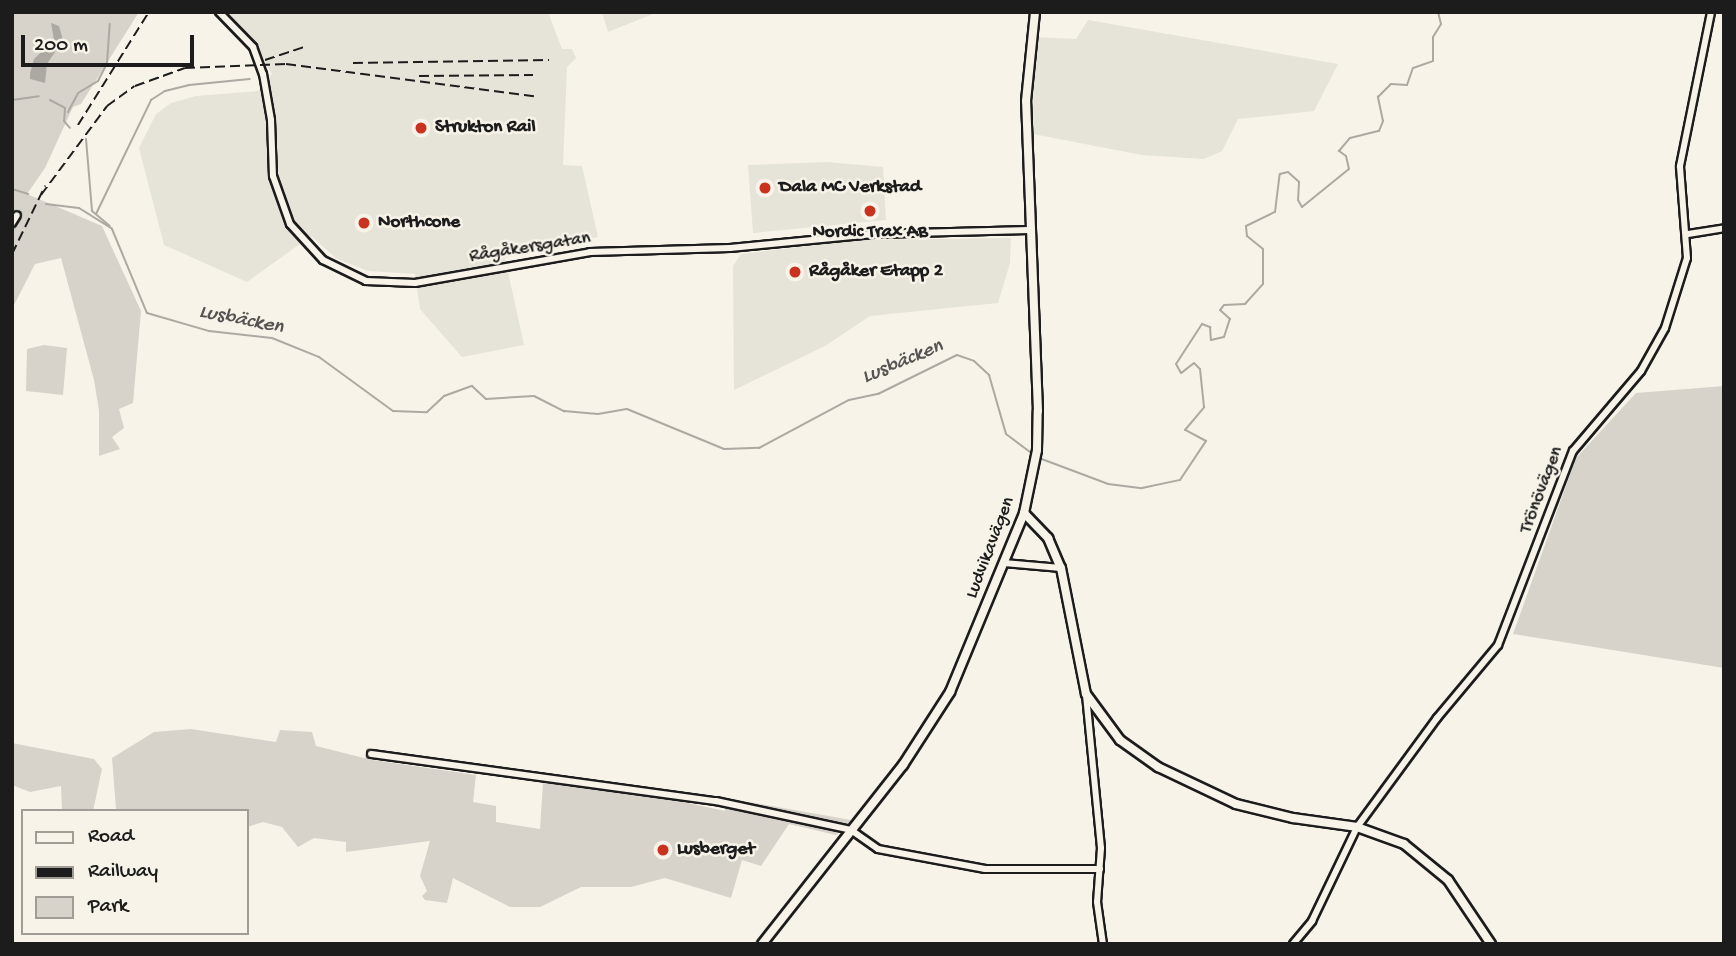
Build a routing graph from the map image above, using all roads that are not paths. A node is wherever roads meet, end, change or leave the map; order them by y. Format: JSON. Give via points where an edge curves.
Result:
{"nodes":[{"id":1,"x":219,"y":12,"type":"edge"},
{"id":2,"x":1035,"y":12,"type":"edge"},
{"id":3,"x":1711,"y":12,"type":"edge"},
{"id":4,"x":17,"y":215,"type":"dead end"},
{"id":5,"x":12,"y":223,"type":"edge"},
{"id":6,"x":1724,"y":228,"type":"edge"},
{"id":7,"x":1028,"y":230,"type":"junction"},
{"id":8,"x":1688,"y":234,"type":"junction"},
{"id":9,"x":1024,"y":513,"type":"junction"},
{"id":10,"x":1004,"y":563,"type":"junction"},
{"id":11,"x":1061,"y":568,"type":"junction"},
{"id":12,"x":1086,"y":694,"type":"junction"},
{"id":13,"x":371,"y":754,"type":"dead end"},
{"id":14,"x":1357,"y":827,"type":"junction"},
{"id":15,"x":851,"y":830,"type":"junction"},
{"id":16,"x":1100,"y":869,"type":"junction"},
{"id":17,"x":762,"y":944,"type":"edge"},
{"id":18,"x":1102,"y":944,"type":"edge"},
{"id":19,"x":1293,"y":944,"type":"edge"},
{"id":20,"x":1491,"y":944,"type":"edge"}],
"edges":[{"from":1,"to":7,"type":"street","name":"Rågåkersgatan","via":[[238,28],[260,65],[269,99],[272,176],[290,224],[323,260],[366,281],[415,283],[590,252],[730,248],[873,234]]},
{"from":2,"to":7,"type":"street","name":"Ludvikavägen","via":[[1026,101]]},
{"from":3,"to":8,"type":"street","name":"Trönövägen","via":[[1681,166],[1680,195]]},
{"from":4,"to":5,"type":"street"},
{"from":6,"to":8,"type":"street"},
{"from":7,"to":9,"type":"street","name":"Ludvikavägen","via":[[1038,372],[1037,450]]},
{"from":8,"to":14,"type":"street","name":"Trönövägen","via":[[1685,270],[1665,328],[1641,371],[1573,452],[1505,634]]},
{"from":9,"to":10,"type":"street","name":"Ludvikavägen"},
{"from":9,"to":11,"type":"street","via":[[1048,538]]},
{"from":10,"to":11,"type":"street"},
{"from":10,"to":15,"type":"street","name":"Ludvikavägen","via":[[950,692],[904,765]]},
{"from":11,"to":12,"type":"street"},
{"from":12,"to":14,"type":"street","via":[[1120,740],[1158,767],[1236,804]]},
{"from":12,"to":16,"type":"street"},
{"from":13,"to":15,"type":"street","via":[[640,788]]},
{"from":14,"to":19,"type":"street","name":"Trönövägen","via":[[1312,920]]},
{"from":14,"to":20,"type":"street","via":[[1389,837],[1429,861],[1465,900]]},
{"from":15,"to":16,"type":"street","via":[[878,849],[985,869]]},
{"from":15,"to":17,"type":"street","name":"Ludvikavägen"},
{"from":16,"to":18,"type":"street","via":[[1097,902]]}]}
